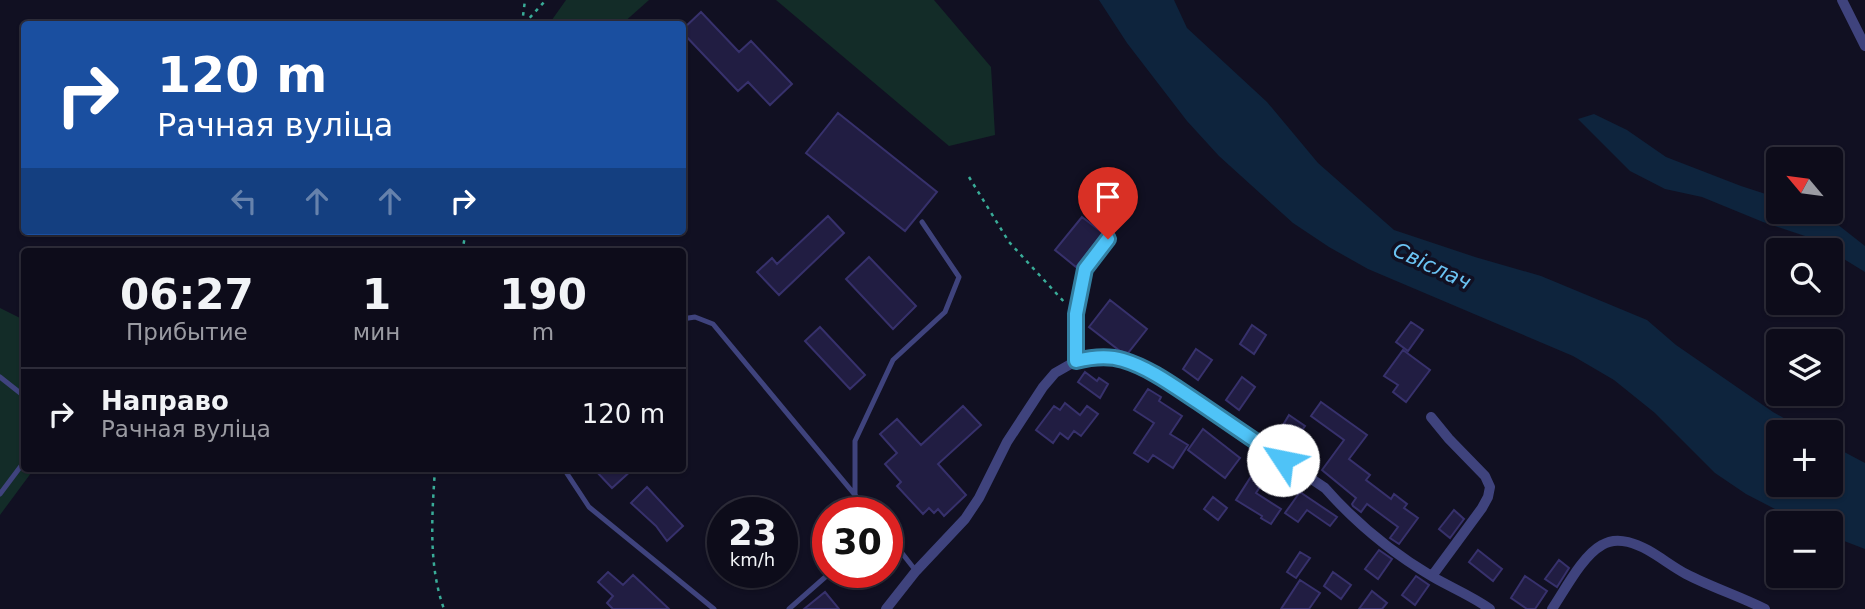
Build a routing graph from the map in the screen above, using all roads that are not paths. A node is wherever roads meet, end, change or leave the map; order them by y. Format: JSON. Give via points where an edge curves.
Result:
{"nodes":[{"id":1,"x":1842,"y":0,"type":"edge"},
{"id":2,"x":1865,"y":46,"type":"edge"},
{"id":3,"x":922,"y":222,"type":"dead end"},
{"id":4,"x":1108,"y":239,"type":"dead end"},
{"id":5,"x":686,"y":318,"type":"edge"},
{"id":6,"x":1076,"y":361,"type":"junction"},
{"id":7,"x":0,"y":377,"type":"edge"},
{"id":8,"x":21,"y":394,"type":"edge"},
{"id":9,"x":1431,"y":417,"type":"dead end"},
{"id":10,"x":21,"y":466,"type":"edge"},
{"id":11,"x":566,"y":472,"type":"edge"},
{"id":12,"x":855,"y":494,"type":"junction"},
{"id":13,"x":0,"y":495,"type":"edge"},
{"id":14,"x":857,"y":497,"type":"edge"},
{"id":15,"x":903,"y":554,"type":"edge"},
{"id":16,"x":916,"y":571,"type":"junction"},
{"id":17,"x":1432,"y":576,"type":"junction"},
{"id":18,"x":813,"y":588,"type":"edge"},
{"id":19,"x":714,"y":609,"type":"edge"},
{"id":20,"x":789,"y":609,"type":"edge"},
{"id":21,"x":886,"y":609,"type":"edge"},
{"id":22,"x":1490,"y":609,"type":"edge"},
{"id":23,"x":1552,"y":609,"type":"edge"},
{"id":24,"x":1765,"y":609,"type":"edge"}],
"edges":[{"from":1,"to":2,"type":"street"},
{"from":3,"to":12,"type":"lane","via":[[959,277],[945,312],[893,360],[855,442]]},
{"from":4,"to":6,"type":"street","via":[[1085,269],[1076,314]]},
{"from":5,"to":12,"type":"lane","via":[[713,324]]},
{"from":6,"to":16,"type":"street","via":[[1042,387],[979,498]]},
{"from":6,"to":17,"type":"street","via":[[1106,356],[1142,367],[1325,488],[1394,550]]},
{"from":7,"to":8,"type":"lane"},
{"from":9,"to":17,"type":"street","via":[[1490,487],[1482,508]]},
{"from":10,"to":13,"type":"lane"},
{"from":11,"to":19,"type":"lane","via":[[589,507]]},
{"from":12,"to":14,"type":"lane"},
{"from":15,"to":16,"type":"lane"},
{"from":16,"to":21,"type":"street"},
{"from":17,"to":22,"type":"street"},
{"from":18,"to":20,"type":"lane"},
{"from":23,"to":24,"type":"street","via":[[1593,551],[1618,541],[1631,542],[1686,574]]}]}
